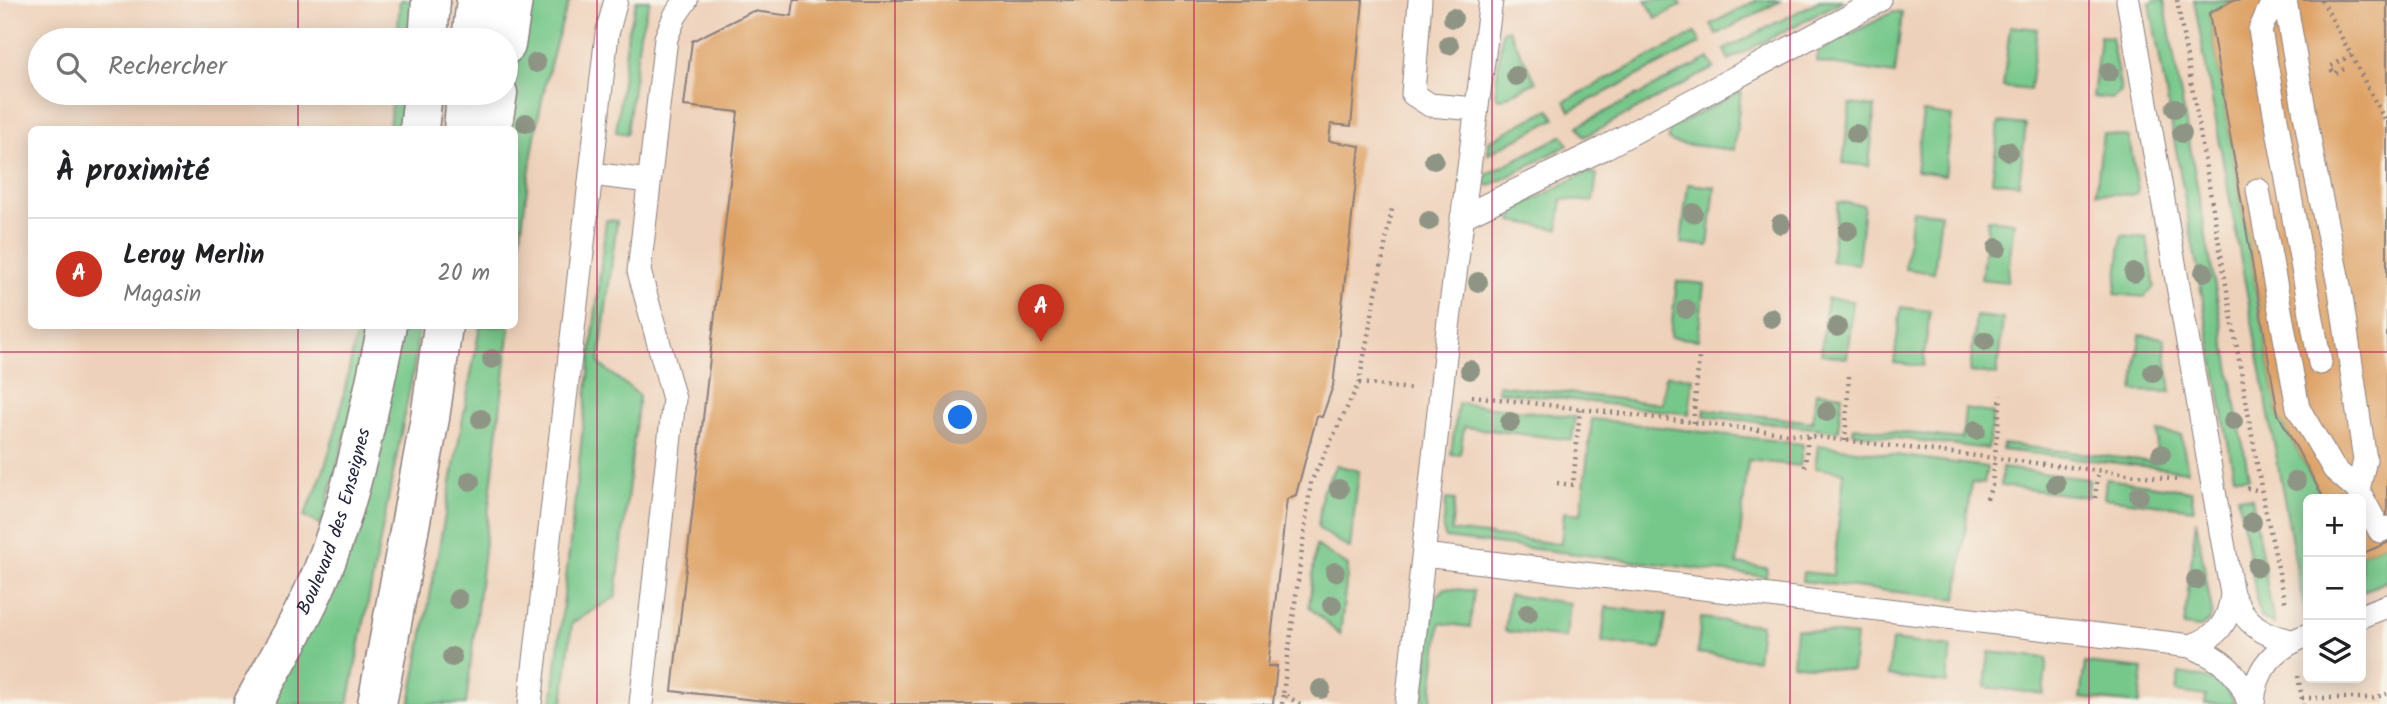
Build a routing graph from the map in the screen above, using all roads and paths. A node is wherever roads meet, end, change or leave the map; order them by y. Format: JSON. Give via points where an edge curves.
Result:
{"nodes":[{"id":1,"x":431,"y":0,"type":"edge"},
{"id":2,"x":476,"y":0,"type":"edge"},
{"id":3,"x":513,"y":0,"type":"edge"},
{"id":4,"x":616,"y":0,"type":"edge"},
{"id":5,"x":686,"y":0,"type":"edge"},
{"id":6,"x":1420,"y":0,"type":"edge"},
{"id":7,"x":1491,"y":0,"type":"edge"},
{"id":8,"x":1880,"y":0,"type":"edge"},
{"id":9,"x":2128,"y":0,"type":"edge"},
{"id":10,"x":2177,"y":0,"type":"edge"},
{"id":11,"x":2278,"y":0,"type":"edge"},
{"id":12,"x":2285,"y":0,"type":"edge"},
{"id":13,"x":2322,"y":0,"type":"edge"},
{"id":14,"x":429,"y":28,"type":"edge"},
{"id":15,"x":472,"y":28,"type":"edge"},
{"id":16,"x":509,"y":28,"type":"edge"},
{"id":17,"x":2351,"y":55,"type":"junction"},
{"id":18,"x":2344,"y":69,"type":"dead end"},
{"id":19,"x":422,"y":105,"type":"edge"},
{"id":20,"x":465,"y":105,"type":"edge"},
{"id":21,"x":496,"y":105,"type":"edge"},
{"id":22,"x":1476,"y":109,"type":"junction"},
{"id":23,"x":2387,"y":124,"type":"edge"},
{"id":24,"x":419,"y":126,"type":"edge"},
{"id":25,"x":463,"y":126,"type":"edge"},
{"id":26,"x":493,"y":126,"type":"edge"},
{"id":27,"x":591,"y":174,"type":"junction"},
{"id":28,"x":649,"y":181,"type":"junction"},
{"id":29,"x":2258,"y":190,"type":"dead end"},
{"id":30,"x":1392,"y":209,"type":"dead end"},
{"id":31,"x":1462,"y":217,"type":"junction"},
{"id":32,"x":386,"y":329,"type":"edge"},
{"id":33,"x":443,"y":329,"type":"edge"},
{"id":34,"x":1699,"y":358,"type":"dead end"},
{"id":35,"x":2320,"y":363,"type":"dead end"},
{"id":36,"x":1849,"y":376,"type":"dead end"},
{"id":37,"x":1359,"y":383,"type":"junction"},
{"id":38,"x":1442,"y":392,"type":"junction"},
{"id":39,"x":2001,"y":395,"type":"dead end"},
{"id":40,"x":1580,"y":409,"type":"junction"},
{"id":41,"x":1693,"y":423,"type":"junction"},
{"id":42,"x":1808,"y":436,"type":"junction"},
{"id":43,"x":1845,"y":441,"type":"junction"},
{"id":44,"x":1995,"y":459,"type":"junction"},
{"id":45,"x":1805,"y":467,"type":"dead end"},
{"id":46,"x":2098,"y":471,"type":"junction"},
{"id":47,"x":1557,"y":484,"type":"dead end"},
{"id":48,"x":2214,"y":484,"type":"junction"},
{"id":49,"x":2358,"y":490,"type":"junction"},
{"id":50,"x":2261,"y":491,"type":"junction"},
{"id":51,"x":2095,"y":498,"type":"dead end"},
{"id":52,"x":1987,"y":499,"type":"dead end"},
{"id":53,"x":2387,"y":528,"type":"edge"},
{"id":54,"x":1424,"y":555,"type":"junction"},
{"id":55,"x":2232,"y":594,"type":"junction"},
{"id":56,"x":2387,"y":606,"type":"edge"},
{"id":57,"x":2366,"y":614,"type":"edge"},
{"id":58,"x":2300,"y":638,"type":"edge"},
{"id":59,"x":2191,"y":646,"type":"junction"},
{"id":60,"x":1283,"y":694,"type":"junction"},
{"id":61,"x":2387,"y":694,"type":"edge"},
{"id":62,"x":2303,"y":701,"type":"edge"},
{"id":63,"x":253,"y":704,"type":"edge"},
{"id":64,"x":377,"y":704,"type":"edge"},
{"id":65,"x":530,"y":704,"type":"edge"},
{"id":66,"x":641,"y":704,"type":"edge"},
{"id":67,"x":1282,"y":704,"type":"edge"},
{"id":68,"x":1300,"y":704,"type":"edge"},
{"id":69,"x":1407,"y":704,"type":"edge"},
{"id":70,"x":2251,"y":704,"type":"edge"}],
"edges":[{"from":1,"to":14,"type":"street"},
{"from":2,"to":15,"type":"street"},
{"from":3,"to":16,"type":"street"},
{"from":4,"to":27,"type":"lane","via":[[607,34]]},
{"from":5,"to":28,"type":"lane","via":[[666,38]]},
{"from":6,"to":22,"type":"lane","via":[[1413,94],[1430,105]]},
{"from":7,"to":22,"type":"lane"},
{"from":8,"to":31,"type":"lane","via":[[1602,149]]},
{"from":9,"to":48,"type":"lane"},
{"from":10,"to":50,"type":"path"},
{"from":11,"to":35,"type":"lane","via":[[2260,30]]},
{"from":12,"to":49,"type":"lane","via":[[2340,290],[2365,460]]},
{"from":13,"to":17,"type":"path"},
{"from":17,"to":18,"type":"path","via":[[2330,67],[2334,74]]},
{"from":17,"to":23,"type":"path"},
{"from":19,"to":24,"type":"street"},
{"from":20,"to":25,"type":"street"},
{"from":21,"to":26,"type":"street"},
{"from":22,"to":31,"type":"lane"},
{"from":27,"to":28,"type":"lane"},
{"from":27,"to":65,"type":"lane"},
{"from":28,"to":66,"type":"lane","via":[[639,271],[674,399]]},
{"from":29,"to":49,"type":"lane","via":[[2298,408],[2334,470]]},
{"from":30,"to":37,"type":"path"},
{"from":31,"to":38,"type":"lane"},
{"from":32,"to":63,"type":"street","name":"Boulevard des Enseignes","via":[[334,540],[311,596]]},
{"from":33,"to":64,"type":"street"},
{"from":34,"to":41,"type":"path"},
{"from":36,"to":43,"type":"path"},
{"from":37,"to":38,"type":"path"},
{"from":37,"to":60,"type":"path","via":[[1311,482]]},
{"from":38,"to":40,"type":"path"},
{"from":38,"to":54,"type":"lane"},
{"from":39,"to":44,"type":"path"},
{"from":40,"to":41,"type":"path"},
{"from":40,"to":47,"type":"path","via":[[1573,485]]},
{"from":41,"to":42,"type":"path"},
{"from":42,"to":43,"type":"path"},
{"from":42,"to":45,"type":"path"},
{"from":43,"to":44,"type":"path"},
{"from":44,"to":46,"type":"path"},
{"from":44,"to":52,"type":"path"},
{"from":46,"to":48,"type":"path"},
{"from":46,"to":51,"type":"path"},
{"from":48,"to":50,"type":"path"},
{"from":48,"to":55,"type":"lane"},
{"from":49,"to":53,"type":"lane","via":[[2380,531]]},
{"from":50,"to":58,"type":"path"},
{"from":54,"to":59,"type":"lane"},
{"from":54,"to":69,"type":"lane"},
{"from":55,"to":58,"type":"lane","via":[[2255,628],[2273,637]]},
{"from":55,"to":59,"type":"lane","via":[[2231,611],[2222,628],[2209,640]]},
{"from":56,"to":57,"type":"lane"},
{"from":58,"to":62,"type":"path"},
{"from":58,"to":70,"type":"lane","via":[[2274,653],[2260,671]]},
{"from":59,"to":70,"type":"lane","via":[[2215,656],[2234,672]]},
{"from":60,"to":67,"type":"path"},
{"from":60,"to":68,"type":"path"},
{"from":61,"to":62,"type":"path"}]}
